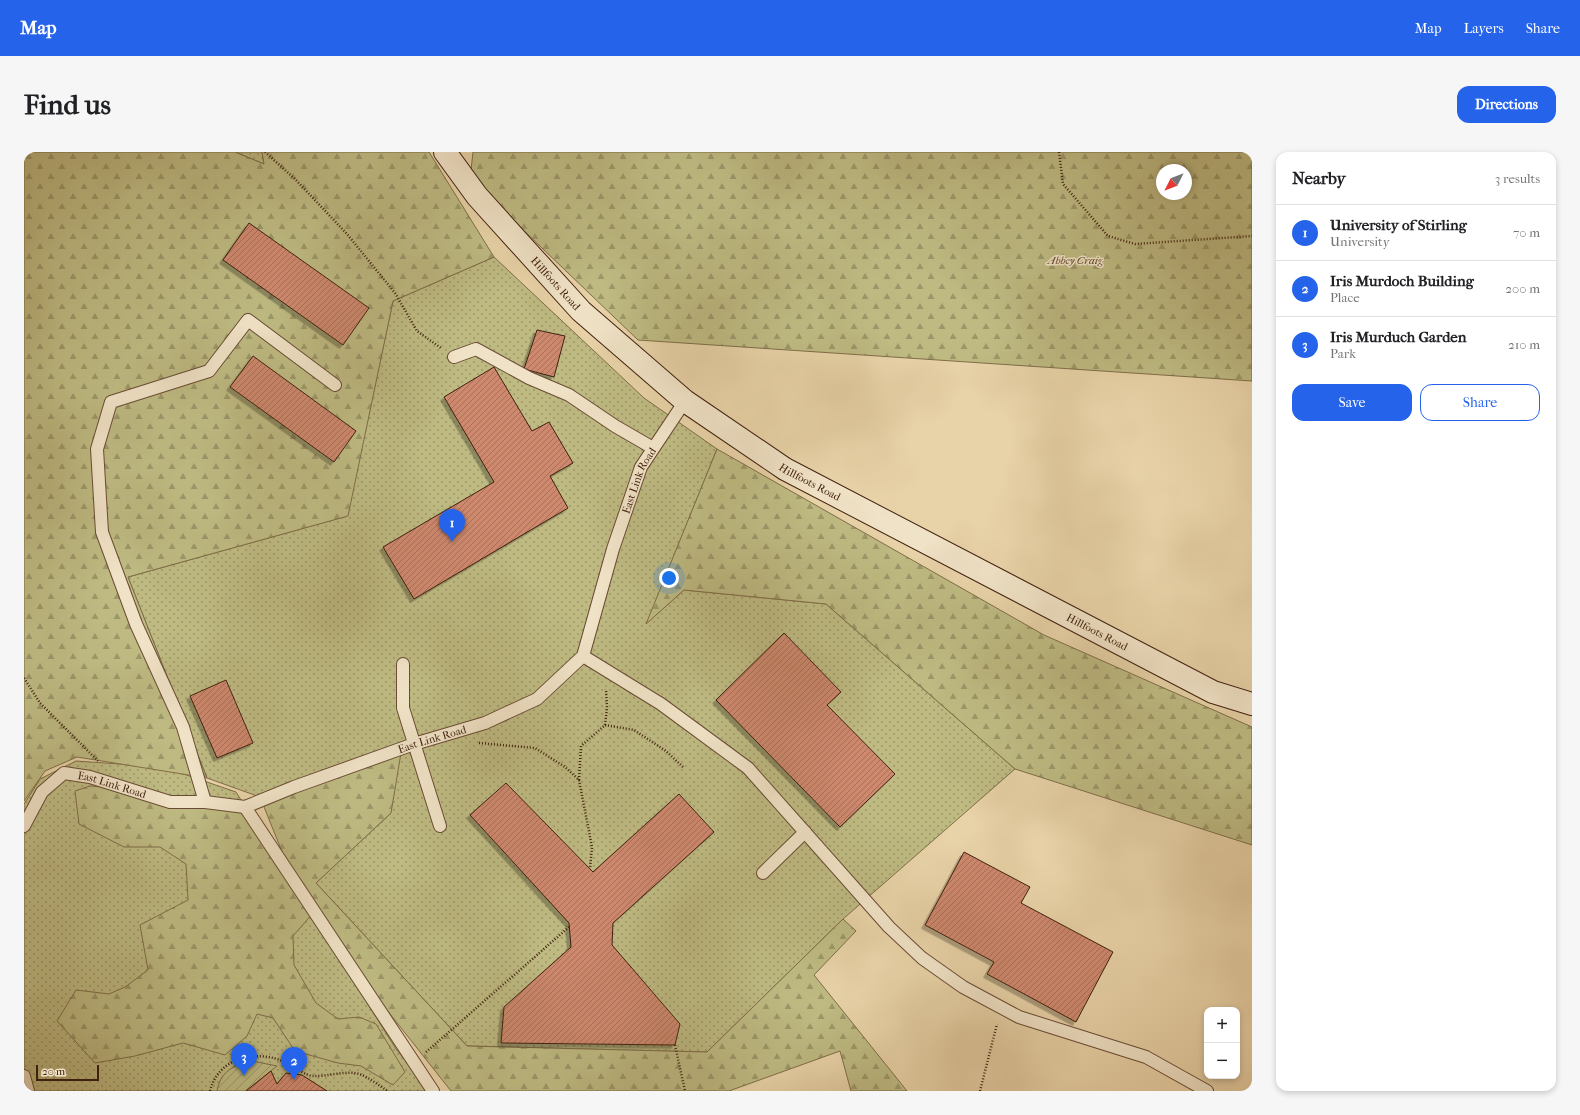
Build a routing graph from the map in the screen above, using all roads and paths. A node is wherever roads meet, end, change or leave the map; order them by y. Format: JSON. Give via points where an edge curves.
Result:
{"nodes":[{"id":1,"x":265,"y":152,"type":"edge"},
{"id":2,"x":445,"y":152,"type":"edge"},
{"id":3,"x":1059,"y":152,"type":"edge"},
{"id":4,"x":1252,"y":236,"type":"edge"},
{"id":5,"x":454,"y":357,"type":"joint"},
{"id":6,"x":335,"y":385,"type":"dead end"},
{"id":7,"x":685,"y":401,"type":"junction"},
{"id":8,"x":653,"y":448,"type":"junction"},
{"id":9,"x":583,"y":656,"type":"junction"},
{"id":10,"x":403,"y":664,"type":"dead end"},
{"id":11,"x":604,"y":669,"type":"junction"},
{"id":12,"x":24,"y":678,"type":"edge"},
{"id":13,"x":1252,"y":704,"type":"edge"},
{"id":14,"x":605,"y":725,"type":"junction"},
{"id":15,"x":442,"y":736,"type":"junction"},
{"id":16,"x":414,"y":744,"type":"junction"},
{"id":17,"x":99,"y":762,"type":"dead end"},
{"id":18,"x":683,"y":767,"type":"dead end"},
{"id":19,"x":579,"y":780,"type":"junction"},
{"id":20,"x":205,"y":802,"type":"junction"},
{"id":21,"x":245,"y":808,"type":"junction"},
{"id":22,"x":24,"y":826,"type":"edge"},
{"id":23,"x":440,"y":826,"type":"dead end"},
{"id":24,"x":805,"y":832,"type":"junction"},
{"id":25,"x":590,"y":869,"type":"dead end"},
{"id":26,"x":763,"y":873,"type":"dead end"},
{"id":27,"x":569,"y":927,"type":"dead end"},
{"id":28,"x":1000,"y":1009,"type":"junction"},
{"id":29,"x":675,"y":1045,"type":"dead end"},
{"id":30,"x":414,"y":1063,"type":"junction"},
{"id":31,"x":24,"y":1076,"type":"edge"},
{"id":32,"x":28,"y":1091,"type":"edge"},
{"id":33,"x":210,"y":1091,"type":"edge"},
{"id":34,"x":388,"y":1091,"type":"edge"},
{"id":35,"x":433,"y":1091,"type":"edge"},
{"id":36,"x":685,"y":1091,"type":"edge"},
{"id":37,"x":980,"y":1091,"type":"edge"},
{"id":38,"x":1207,"y":1091,"type":"edge"}],
"edges":[{"from":1,"to":5,"type":"path","via":[[295,179],[347,234],[395,293],[417,331]]},
{"from":2,"to":7,"type":"main road","name":"Hillfoots Road","via":[[477,196],[582,311]]},
{"from":3,"to":4,"type":"path","via":[[1063,184],[1108,236],[1135,244]]},
{"from":5,"to":8,"type":"lane","via":[[476,349],[530,378],[569,395]]},
{"from":6,"to":20,"type":"lane","via":[[248,320],[208,371],[111,402],[97,449],[102,532],[136,624],[183,727]]},
{"from":7,"to":8,"type":"lane","name":"East Link Road"},
{"from":7,"to":13,"type":"main road","name":"Hillfoots Road","via":[[785,469],[1213,692]]},
{"from":8,"to":9,"type":"lane","name":"East Link Road","via":[[641,467],[613,549]]},
{"from":9,"to":11,"type":"lane"},
{"from":9,"to":15,"type":"lane","name":"East Link Road","via":[[537,699],[485,723]]},
{"from":10,"to":16,"type":"lane","via":[[403,708]]},
{"from":11,"to":14,"type":"path","via":[[607,708]]},
{"from":11,"to":24,"type":"lane","via":[[662,704],[748,768]]},
{"from":12,"to":17,"type":"path","via":[[40,703]]},
{"from":14,"to":18,"type":"path","via":[[634,730],[666,751]]},
{"from":14,"to":19,"type":"path","via":[[581,746]]},
{"from":15,"to":16,"type":"lane","name":"East Link Road"},
{"from":15,"to":19,"type":"path","via":[[496,746],[535,748],[565,767]]},
{"from":16,"to":21,"type":"lane","name":"East Link Road","via":[[294,787]]},
{"from":16,"to":23,"type":"lane"},
{"from":19,"to":25,"type":"path","via":[[592,847]]},
{"from":20,"to":21,"type":"lane","name":"East Link Road"},
{"from":20,"to":22,"type":"lane","name":"East Link Road","via":[[170,802],[90,777],[64,773],[42,792]]},
{"from":21,"to":30,"type":"lane"},
{"from":24,"to":26,"type":"lane"},
{"from":24,"to":28,"type":"lane","via":[[889,927],[922,958]]},
{"from":27,"to":30,"type":"path"},
{"from":28,"to":37,"type":"path"},
{"from":28,"to":38,"type":"lane","via":[[1055,1030],[1146,1057]]},
{"from":29,"to":36,"type":"path"},
{"from":30,"to":35,"type":"lane"},
{"from":31,"to":32,"type":"lane"},
{"from":33,"to":34,"type":"path","via":[[223,1067],[243,1057],[262,1055],[281,1060],[313,1076],[359,1074]]}]}
